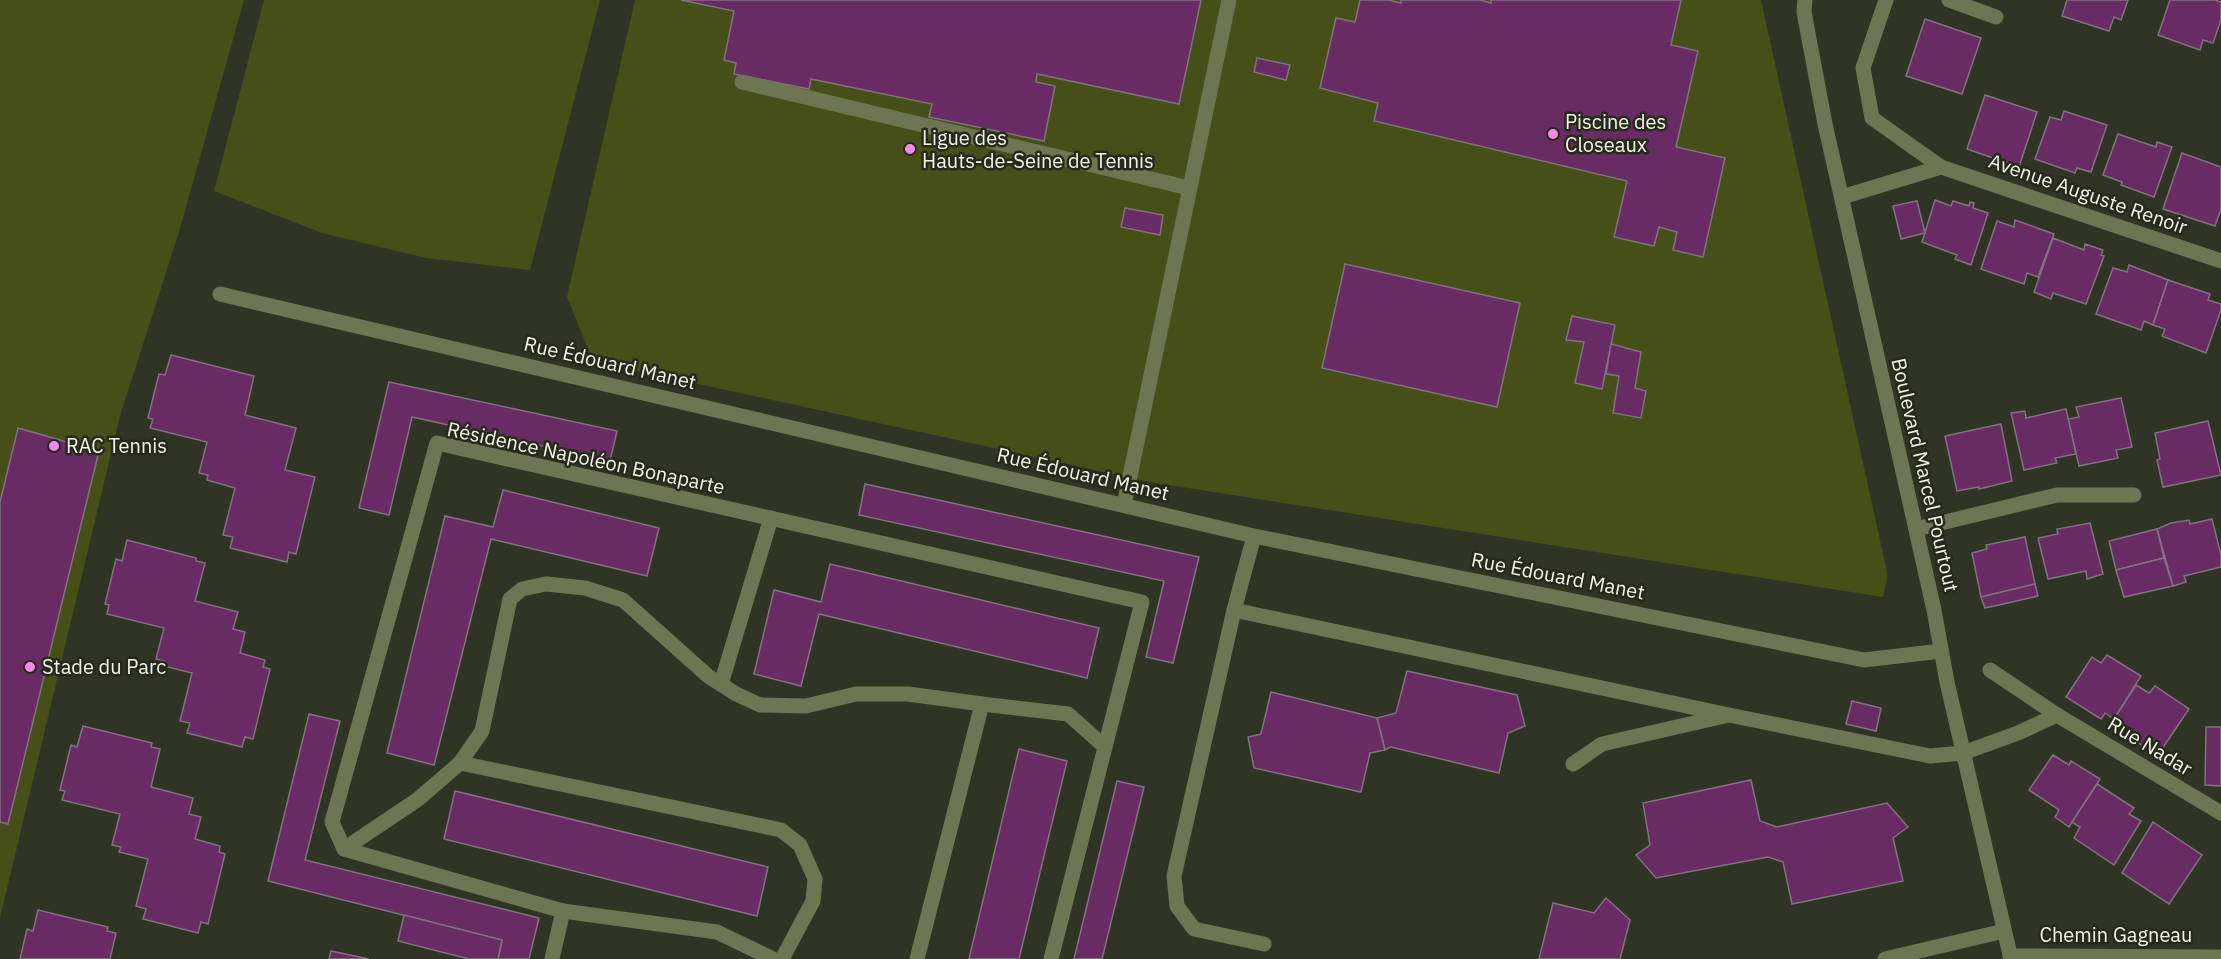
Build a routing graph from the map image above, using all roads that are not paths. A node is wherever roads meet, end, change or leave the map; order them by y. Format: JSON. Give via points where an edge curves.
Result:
{"nodes":[{"id":1,"x":1229,"y":0,"type":"edge"},
{"id":2,"x":1805,"y":0,"type":"edge"},
{"id":3,"x":1886,"y":0,"type":"edge"},
{"id":4,"x":1949,"y":0,"type":"edge"},
{"id":5,"x":1996,"y":17,"type":"dead end"},
{"id":6,"x":742,"y":82,"type":"dead end"},
{"id":7,"x":1941,"y":166,"type":"junction"},
{"id":8,"x":1190,"y":188,"type":"junction"},
{"id":9,"x":1842,"y":197,"type":"junction"},
{"id":10,"x":2221,"y":261,"type":"edge"},
{"id":11,"x":220,"y":294,"type":"dead end"},
{"id":12,"x":2134,"y":495,"type":"dead end"},
{"id":13,"x":1124,"y":505,"type":"junction"},
{"id":14,"x":771,"y":518,"type":"junction"},
{"id":15,"x":1916,"y":529,"type":"junction"},
{"id":16,"x":1254,"y":536,"type":"junction"},
{"id":17,"x":1234,"y":610,"type":"junction"},
{"id":18,"x":1941,"y":651,"type":"junction"},
{"id":19,"x":1990,"y":670,"type":"dead end"},
{"id":20,"x":721,"y":684,"type":"junction"},
{"id":21,"x":982,"y":704,"type":"junction"},
{"id":22,"x":1729,"y":715,"type":"junction"},
{"id":23,"x":2057,"y":715,"type":"junction"},
{"id":24,"x":1105,"y":747,"type":"junction"},
{"id":25,"x":1963,"y":753,"type":"junction"},
{"id":26,"x":460,"y":763,"type":"junction"},
{"id":27,"x":1573,"y":764,"type":"dead end"},
{"id":28,"x":2221,"y":813,"type":"edge"},
{"id":29,"x":344,"y":849,"type":"junction"},
{"id":30,"x":563,"y":911,"type":"junction"},
{"id":31,"x":2004,"y":931,"type":"junction"},
{"id":32,"x":1264,"y":944,"type":"dead end"},
{"id":33,"x":2221,"y":957,"type":"edge"},
{"id":34,"x":2011,"y":958,"type":"edge"},
{"id":35,"x":552,"y":959,"type":"edge"},
{"id":36,"x":773,"y":959,"type":"edge"},
{"id":37,"x":782,"y":959,"type":"edge"},
{"id":38,"x":916,"y":959,"type":"edge"},
{"id":39,"x":1051,"y":959,"type":"edge"},
{"id":40,"x":1885,"y":959,"type":"edge"}],
"edges":[{"from":1,"to":8,"type":"street"},
{"from":2,"to":9,"type":"street","name":"Boulevard Marcel Pourtout","via":[[1825,124]]},
{"from":3,"to":7,"type":"street","name":"Avenue Auguste Renoir","via":[[1863,68],[1872,118]]},
{"from":4,"to":5,"type":"street"},
{"from":6,"to":8,"type":"street"},
{"from":7,"to":9,"type":"street"},
{"from":7,"to":10,"type":"street","name":"Avenue Auguste Renoir"},
{"from":8,"to":13,"type":"street"},
{"from":9,"to":15,"type":"street","name":"Boulevard Marcel Pourtout"},
{"from":11,"to":13,"type":"street","name":"Rue Édouard Manet"},
{"from":12,"to":15,"type":"street","via":[[2057,495]]},
{"from":13,"to":16,"type":"street","name":"Rue Édouard Manet"},
{"from":14,"to":20,"type":"street"},
{"from":14,"to":24,"type":"street","name":"Résidence Napoléon Bonaparte","via":[[1142,602]]},
{"from":14,"to":29,"type":"street","name":"Résidence Napoléon Bonaparte","via":[[437,443],[332,822]]},
{"from":15,"to":18,"type":"street","name":"Boulevard Marcel Pourtout"},
{"from":16,"to":17,"type":"street"},
{"from":16,"to":18,"type":"street","name":"Rue Édouard Manet","via":[[1864,660]]},
{"from":17,"to":22,"type":"street"},
{"from":17,"to":32,"type":"street","via":[[1174,876],[1177,906],[1194,929]]},
{"from":18,"to":25,"type":"street","name":"Boulevard Marcel Pourtout"},
{"from":19,"to":23,"type":"street","name":"Rue Nadar"},
{"from":20,"to":21,"type":"street","via":[[760,705],[806,706],[856,694],[908,694]]},
{"from":20,"to":26,"type":"street","via":[[623,600],[585,588],[546,584],[522,589],[510,599],[482,731]]},
{"from":21,"to":24,"type":"street","via":[[1068,714]]},
{"from":21,"to":38,"type":"street"},
{"from":22,"to":25,"type":"street","via":[[1930,756]]},
{"from":22,"to":27,"type":"street","via":[[1602,744]]},
{"from":23,"to":25,"type":"street"},
{"from":23,"to":28,"type":"street","name":"Rue Nadar"},
{"from":24,"to":39,"type":"street","name":"Résidence Napoléon Bonaparte"},
{"from":25,"to":31,"type":"street","name":"Boulevard Marcel Pourtout"},
{"from":26,"to":29,"type":"street","via":[[417,800]]},
{"from":26,"to":37,"type":"street","via":[[781,830],[800,845],[815,879],[813,902]]},
{"from":29,"to":30,"type":"street"},
{"from":30,"to":35,"type":"street"},
{"from":30,"to":36,"type":"street","via":[[717,932]]},
{"from":31,"to":34,"type":"street","name":"Boulevard Marcel Pourtout"},
{"from":31,"to":40,"type":"street"},
{"from":33,"to":34,"type":"street","name":"Chemin Gagneau"}]}
